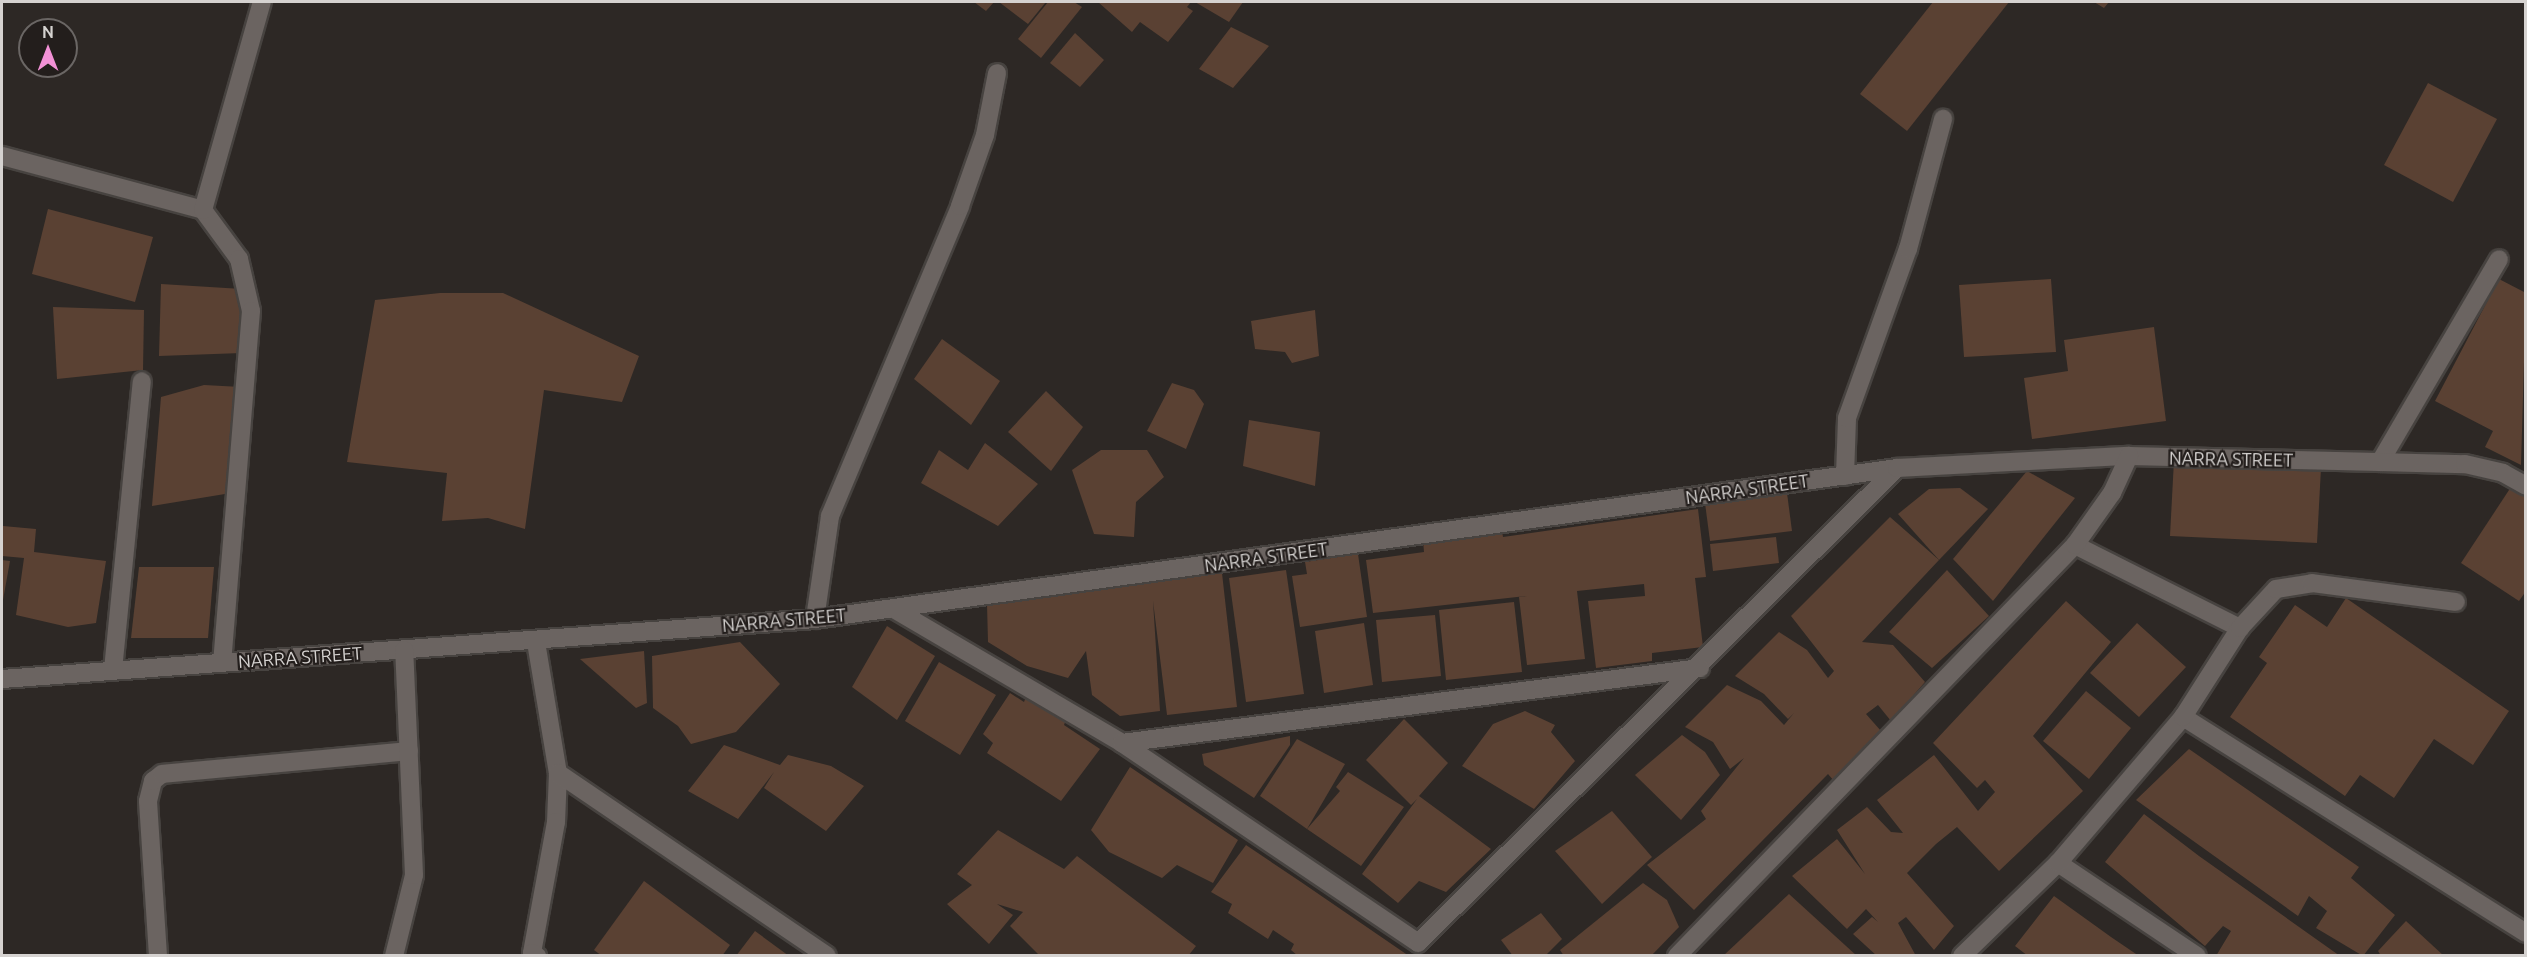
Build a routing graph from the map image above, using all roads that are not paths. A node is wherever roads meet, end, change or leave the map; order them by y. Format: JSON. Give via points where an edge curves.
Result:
{"nodes":[{"id":1,"x":262,"y":2,"type":"edge"},
{"id":2,"x":997,"y":73,"type":"dead end"},
{"id":3,"x":1942,"y":119,"type":"dead end"},
{"id":4,"x":2,"y":156,"type":"edge"},
{"id":5,"x":203,"y":210,"type":"junction"},
{"id":6,"x":2499,"y":259,"type":"dead end"},
{"id":7,"x":142,"y":381,"type":"dead end"},
{"id":8,"x":2129,"y":456,"type":"junction"},
{"id":9,"x":2380,"y":462,"type":"junction"},
{"id":10,"x":1897,"y":468,"type":"junction"},
{"id":11,"x":1845,"y":476,"type":"junction"},
{"id":12,"x":2526,"y":486,"type":"edge"},
{"id":13,"x":2076,"y":545,"type":"junction"},
{"id":14,"x":2456,"y":602,"type":"dead end"},
{"id":15,"x":894,"y":609,"type":"junction"},
{"id":16,"x":815,"y":619,"type":"junction"},
{"id":17,"x":2240,"y":628,"type":"junction"},
{"id":18,"x":536,"y":642,"type":"junction"},
{"id":19,"x":404,"y":650,"type":"junction"},
{"id":20,"x":222,"y":662,"type":"junction"},
{"id":21,"x":1700,"y":668,"type":"junction"},
{"id":22,"x":113,"y":670,"type":"junction"},
{"id":23,"x":2,"y":679,"type":"edge"},
{"id":24,"x":2183,"y":717,"type":"junction"},
{"id":25,"x":1122,"y":743,"type":"junction"},
{"id":26,"x":409,"y":751,"type":"junction"},
{"id":27,"x":558,"y":773,"type":"junction"},
{"id":28,"x":2058,"y":863,"type":"junction"},
{"id":29,"x":2526,"y":933,"type":"edge"},
{"id":30,"x":158,"y":956,"type":"edge"},
{"id":31,"x":394,"y":956,"type":"edge"},
{"id":32,"x":537,"y":956,"type":"edge"},
{"id":33,"x":827,"y":956,"type":"edge"},
{"id":34,"x":1677,"y":956,"type":"edge"},
{"id":35,"x":1962,"y":956,"type":"edge"},
{"id":36,"x":2197,"y":956,"type":"edge"}],
"edges":[{"from":1,"to":5,"type":"street"},
{"from":2,"to":16,"type":"street","via":[[985,135],[960,206],[830,516]]},
{"from":3,"to":11,"type":"street","via":[[1908,249],[1847,418]]},
{"from":4,"to":5,"type":"street"},
{"from":5,"to":20,"type":"street","via":[[240,259],[251,311]]},
{"from":6,"to":9,"type":"street"},
{"from":7,"to":22,"type":"street"},
{"from":8,"to":9,"type":"street","name":"NARRA STREET"},
{"from":8,"to":10,"type":"street","name":"NARRA STREET"},
{"from":8,"to":13,"type":"street","via":[[2112,493]]},
{"from":9,"to":12,"type":"street","name":"NARRA STREET","via":[[2465,464],[2503,473]]},
{"from":10,"to":11,"type":"street","name":"NARRA STREET"},
{"from":10,"to":21,"type":"street"},
{"from":11,"to":15,"type":"street","name":"NARRA STREET"},
{"from":13,"to":17,"type":"street"},
{"from":13,"to":34,"type":"street"},
{"from":14,"to":17,"type":"street","via":[[2312,583],[2276,590]]},
{"from":15,"to":16,"type":"street","name":"NARRA STREET"},
{"from":15,"to":25,"type":"street"},
{"from":16,"to":18,"type":"street","name":"NARRA STREET"},
{"from":17,"to":24,"type":"street"},
{"from":18,"to":19,"type":"street","name":"NARRA STREET"},
{"from":18,"to":27,"type":"street"},
{"from":19,"to":20,"type":"street","name":"NARRA STREET"},
{"from":19,"to":26,"type":"street"},
{"from":20,"to":22,"type":"street","name":"NARRA STREET"},
{"from":21,"to":25,"type":"street"},
{"from":21,"to":25,"type":"street","via":[[1418,943]]},
{"from":22,"to":23,"type":"street","name":"NARRA STREET"},
{"from":24,"to":28,"type":"street"},
{"from":24,"to":29,"type":"street"},
{"from":26,"to":30,"type":"street","via":[[162,774],[153,781],[148,801]]},
{"from":26,"to":31,"type":"street","via":[[414,875]]},
{"from":27,"to":32,"type":"street","via":[[556,822],[532,953]]},
{"from":27,"to":33,"type":"street"},
{"from":28,"to":35,"type":"street"},
{"from":28,"to":36,"type":"street"}]}
